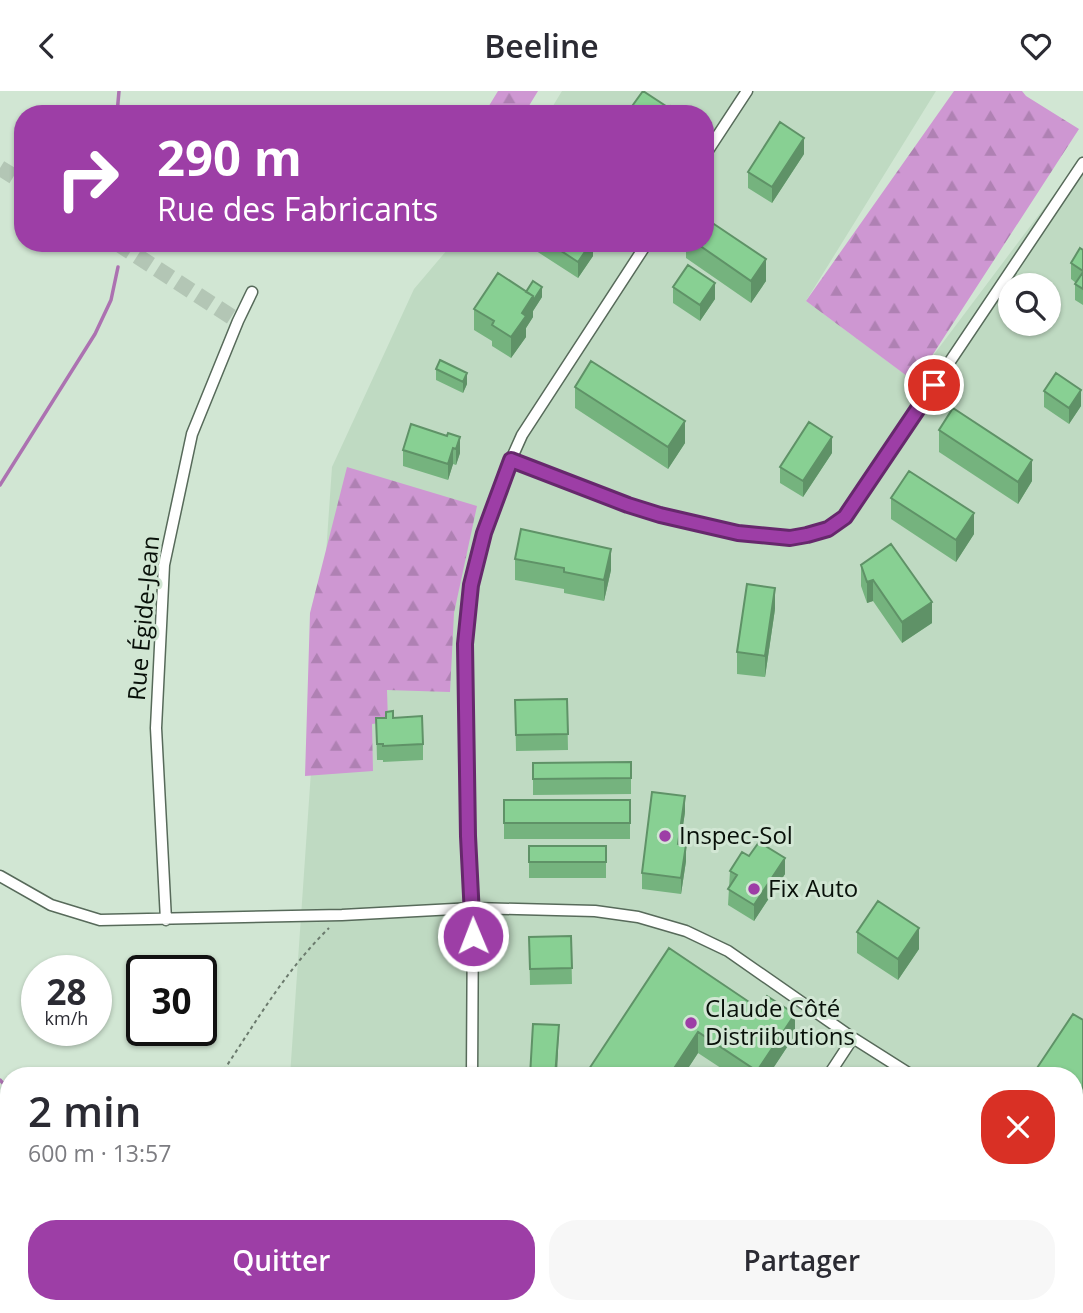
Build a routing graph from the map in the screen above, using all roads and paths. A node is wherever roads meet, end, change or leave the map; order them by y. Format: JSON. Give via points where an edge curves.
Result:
{"nodes":[{"id":1,"x":747,"y":91,"type":"edge"},
{"id":2,"x":714,"y":141,"type":"edge"},
{"id":3,"x":1083,"y":163,"type":"edge"},
{"id":4,"x":641,"y":252,"type":"edge"},
{"id":5,"x":252,"y":292,"type":"dead end"},
{"id":6,"x":511,"y":460,"type":"junction"},
{"id":7,"x":0,"y":876,"type":"edge"},
{"id":8,"x":473,"y":908,"type":"junction"},
{"id":9,"x":342,"y":915,"type":"junction"},
{"id":10,"x":166,"y":920,"type":"junction"},
{"id":11,"x":853,"y":1038,"type":"junction"},
{"id":12,"x":226,"y":1067,"type":"edge"},
{"id":13,"x":472,"y":1067,"type":"edge"},
{"id":14,"x":834,"y":1067,"type":"edge"},
{"id":15,"x":899,"y":1067,"type":"edge"}],
"edges":[{"from":1,"to":2,"type":"street"},
{"from":3,"to":6,"type":"street","via":[[845,517],[828,529],[790,538],[738,533],[628,505]]},
{"from":4,"to":6,"type":"street","via":[[522,435]]},
{"from":5,"to":10,"type":"street","name":"Rue Égide-Jean","via":[[192,434],[164,565],[156,728]]},
{"from":6,"to":8,"type":"street","via":[[471,585],[465,644]]},
{"from":7,"to":10,"type":"street","via":[[51,905],[100,920]]},
{"from":8,"to":9,"type":"street"},
{"from":8,"to":11,"type":"street","via":[[595,911],[686,931],[728,951]]},
{"from":8,"to":13,"type":"street"},
{"from":9,"to":10,"type":"street"},
{"from":9,"to":12,"type":"path","via":[[284,979]]},
{"from":11,"to":14,"type":"street"},
{"from":11,"to":15,"type":"street"}]}
